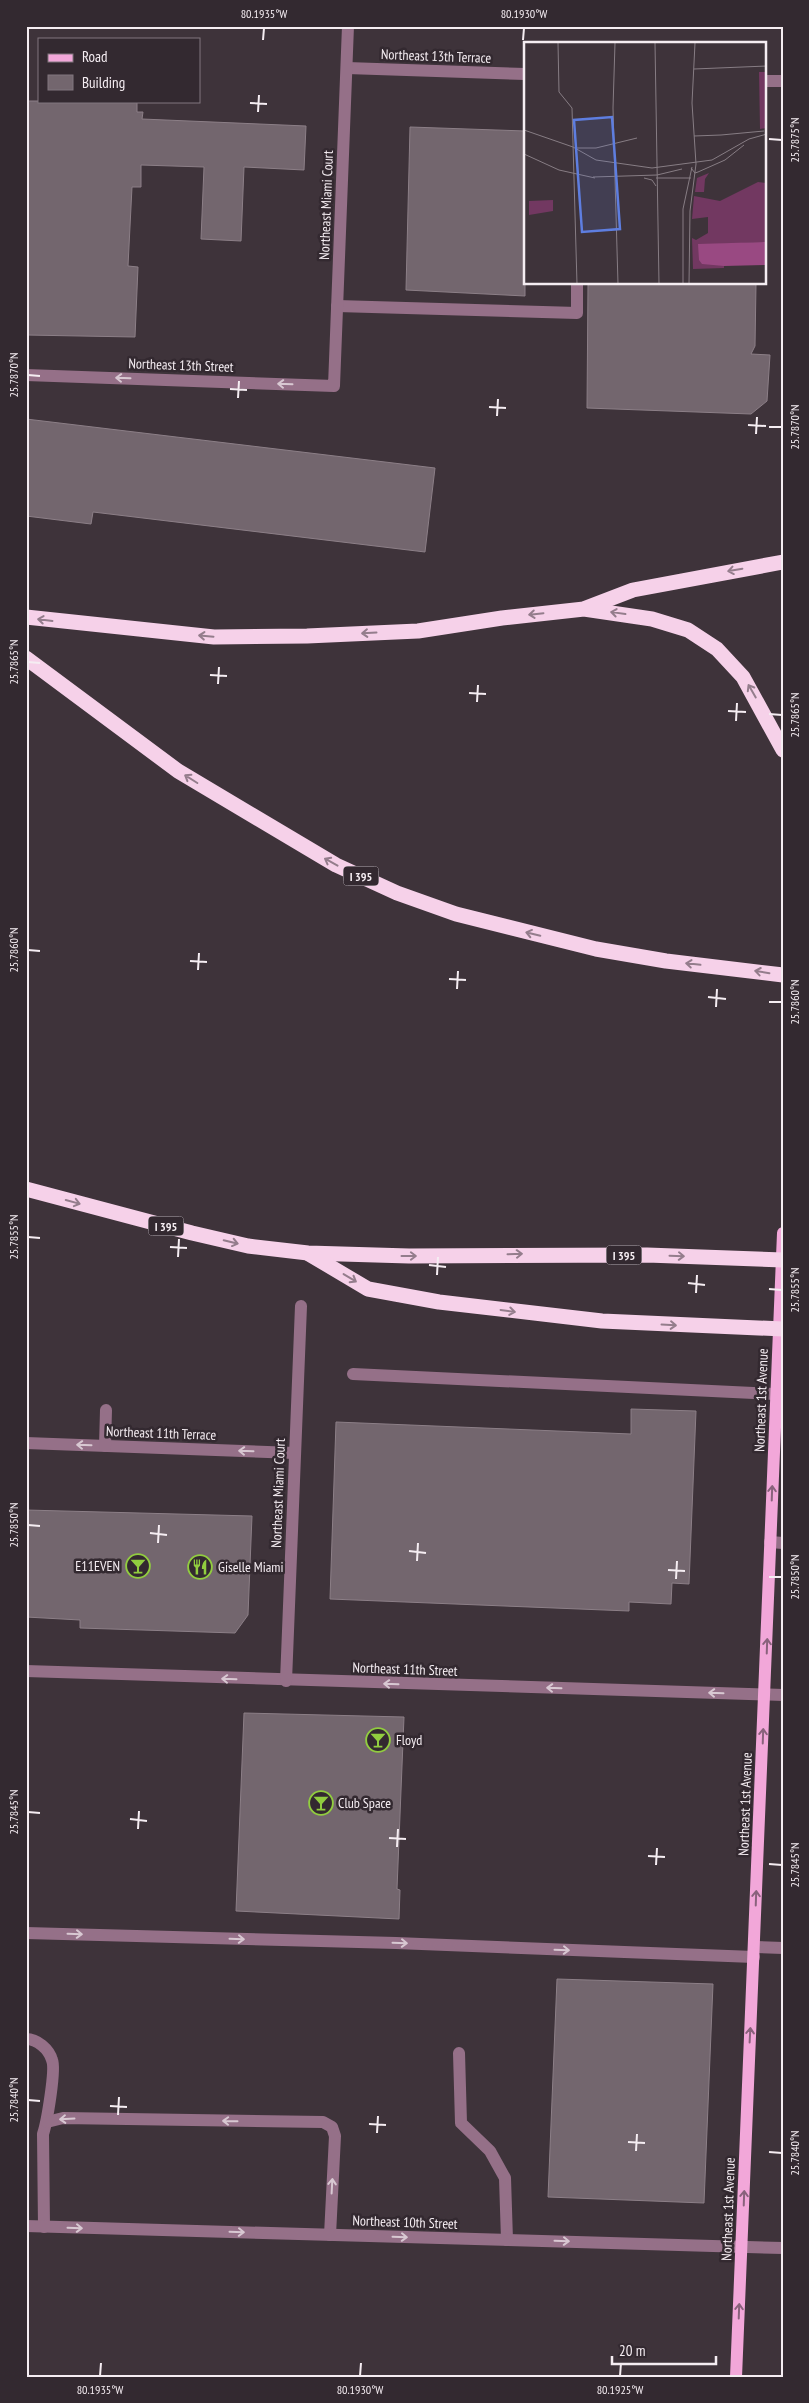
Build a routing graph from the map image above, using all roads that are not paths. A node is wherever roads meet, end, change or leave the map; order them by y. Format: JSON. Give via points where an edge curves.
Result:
{"nodes":[{"id":1,"x":348,"y":26,"type":"edge"},
{"id":2,"x":347,"y":68,"type":"junction"},
{"id":3,"x":524,"y":74,"type":"edge"},
{"id":4,"x":766,"y":81,"type":"edge"},
{"id":5,"x":783,"y":81,"type":"edge"},
{"id":6,"x":577,"y":285,"type":"edge"},
{"id":7,"x":337,"y":306,"type":"junction"},
{"id":8,"x":26,"y":374,"type":"edge"},
{"id":9,"x":334,"y":386,"type":"joint"},
{"id":10,"x":783,"y":562,"type":"edge"},
{"id":11,"x":584,"y":609,"type":"junction"},
{"id":12,"x":26,"y":618,"type":"edge"},
{"id":13,"x":29,"y":660,"type":"edge"},
{"id":14,"x":783,"y":750,"type":"edge"},
{"id":15,"x":783,"y":975,"type":"edge"},
{"id":16,"x":26,"y":1189,"type":"edge"},
{"id":17,"x":783,"y":1233,"type":"edge"},
{"id":18,"x":308,"y":1253,"type":"junction"},
{"id":19,"x":783,"y":1260,"type":"edge"},
{"id":20,"x":301,"y":1306,"type":"dead end"},
{"id":21,"x":783,"y":1329,"type":"edge"},
{"id":22,"x":353,"y":1374,"type":"dead end"},
{"id":23,"x":776,"y":1394,"type":"junction"},
{"id":24,"x":106,"y":1410,"type":"dead end"},
{"id":25,"x":26,"y":1443,"type":"edge"},
{"id":26,"x":106,"y":1446,"type":"junction"},
{"id":27,"x":295,"y":1453,"type":"junction"},
{"id":28,"x":777,"y":1542,"type":"edge"},
{"id":29,"x":26,"y":1671,"type":"edge"},
{"id":30,"x":286,"y":1681,"type":"junction"},
{"id":31,"x":765,"y":1694,"type":"junction"},
{"id":32,"x":783,"y":1695,"type":"edge"},
{"id":33,"x":26,"y":1933,"type":"edge"},
{"id":34,"x":783,"y":1948,"type":"edge"},
{"id":35,"x":754,"y":1952,"type":"junction"},
{"id":36,"x":30,"y":2039,"type":"edge"},
{"id":37,"x":459,"y":2053,"type":"dead end"},
{"id":38,"x":47,"y":2122,"type":"junction"},
{"id":39,"x":26,"y":2226,"type":"edge"},
{"id":40,"x":44,"y":2227,"type":"junction"},
{"id":41,"x":330,"y":2235,"type":"junction"},
{"id":42,"x":507,"y":2240,"type":"junction"},
{"id":43,"x":742,"y":2246,"type":"junction"},
{"id":44,"x":783,"y":2248,"type":"edge"},
{"id":45,"x":736,"y":2377,"type":"edge"}],
"edges":[{"from":1,"to":2,"type":"street","name":"Northeast Miami Court"},
{"from":2,"to":3,"type":"street","name":"Northeast 13th Terrace"},
{"from":2,"to":7,"type":"street","name":"Northeast Miami Court"},
{"from":4,"to":5,"type":"street"},
{"from":6,"to":7,"type":"street","via":[[577,313]]},
{"from":7,"to":9,"type":"street","name":"Northeast Miami Court"},
{"from":9,"to":8,"type":"street","name":"Northeast 13th Street","one_way":true},
{"from":10,"to":11,"type":"highway","one_way":true,"via":[[633,590]]},
{"from":11,"to":12,"type":"highway","one_way":true,"via":[[418,631],[307,636],[214,637]]},
{"from":14,"to":11,"type":"highway","one_way":true,"via":[[743,677],[717,649],[688,630],[652,618]]},
{"from":15,"to":13,"type":"highway","number":"I 395","one_way":true,"via":[[596,949],[456,914],[397,893],[336,865],[178,771]]},
{"from":16,"to":18,"type":"highway","number":"I 395","one_way":true,"via":[[248,1246]]},
{"from":17,"to":23,"type":"main road","name":"Northeast 1st Avenue"},
{"from":18,"to":19,"type":"highway","number":"I 395","one_way":true,"via":[[647,1255]]},
{"from":18,"to":21,"type":"highway","one_way":true,"via":[[368,1289],[439,1302],[602,1320]]},
{"from":20,"to":27,"type":"street","name":"Northeast Miami Court"},
{"from":22,"to":23,"type":"street"},
{"from":28,"to":23,"type":"main road","name":"Northeast 1st Avenue","one_way":true},
{"from":24,"to":26,"type":"street"},
{"from":26,"to":25,"type":"street","name":"Northeast 11th Terrace","one_way":true},
{"from":27,"to":26,"type":"street","name":"Northeast 11th Terrace","one_way":true},
{"from":27,"to":30,"type":"street","name":"Northeast Miami Court"},
{"from":31,"to":28,"type":"main road","name":"Northeast 1st Avenue","one_way":true},
{"from":30,"to":29,"type":"street","name":"Northeast 11th Street","one_way":true},
{"from":31,"to":30,"type":"street","name":"Northeast 11th Street","one_way":true},
{"from":31,"to":32,"type":"street","name":"Northeast 11th Street"},
{"from":35,"to":31,"type":"main road","name":"Northeast 1st Avenue","one_way":true},
{"from":33,"to":35,"type":"street","one_way":true},
{"from":34,"to":35,"type":"street"},
{"from":43,"to":35,"type":"main road","name":"Northeast 1st Avenue","one_way":true},
{"from":36,"to":38,"type":"street","via":[[47,2050],[53,2061]]},
{"from":37,"to":42,"type":"street","via":[[461,2123],[490,2151],[505,2178]]},
{"from":38,"to":40,"type":"street","via":[[43,2134]]},
{"from":41,"to":38,"type":"street","one_way":true,"via":[[335,2136],[332,2127],[323,2122],[63,2118]]},
{"from":39,"to":40,"type":"street","name":"Northeast 10th Street"},
{"from":40,"to":41,"type":"street","name":"Northeast 10th Street","one_way":true},
{"from":41,"to":42,"type":"street","name":"Northeast 10th Street","one_way":true},
{"from":42,"to":43,"type":"street","name":"Northeast 10th Street","one_way":true},
{"from":43,"to":44,"type":"street","name":"Northeast 10th Street"},
{"from":45,"to":43,"type":"main road","name":"Northeast 1st Avenue","one_way":true}]}
